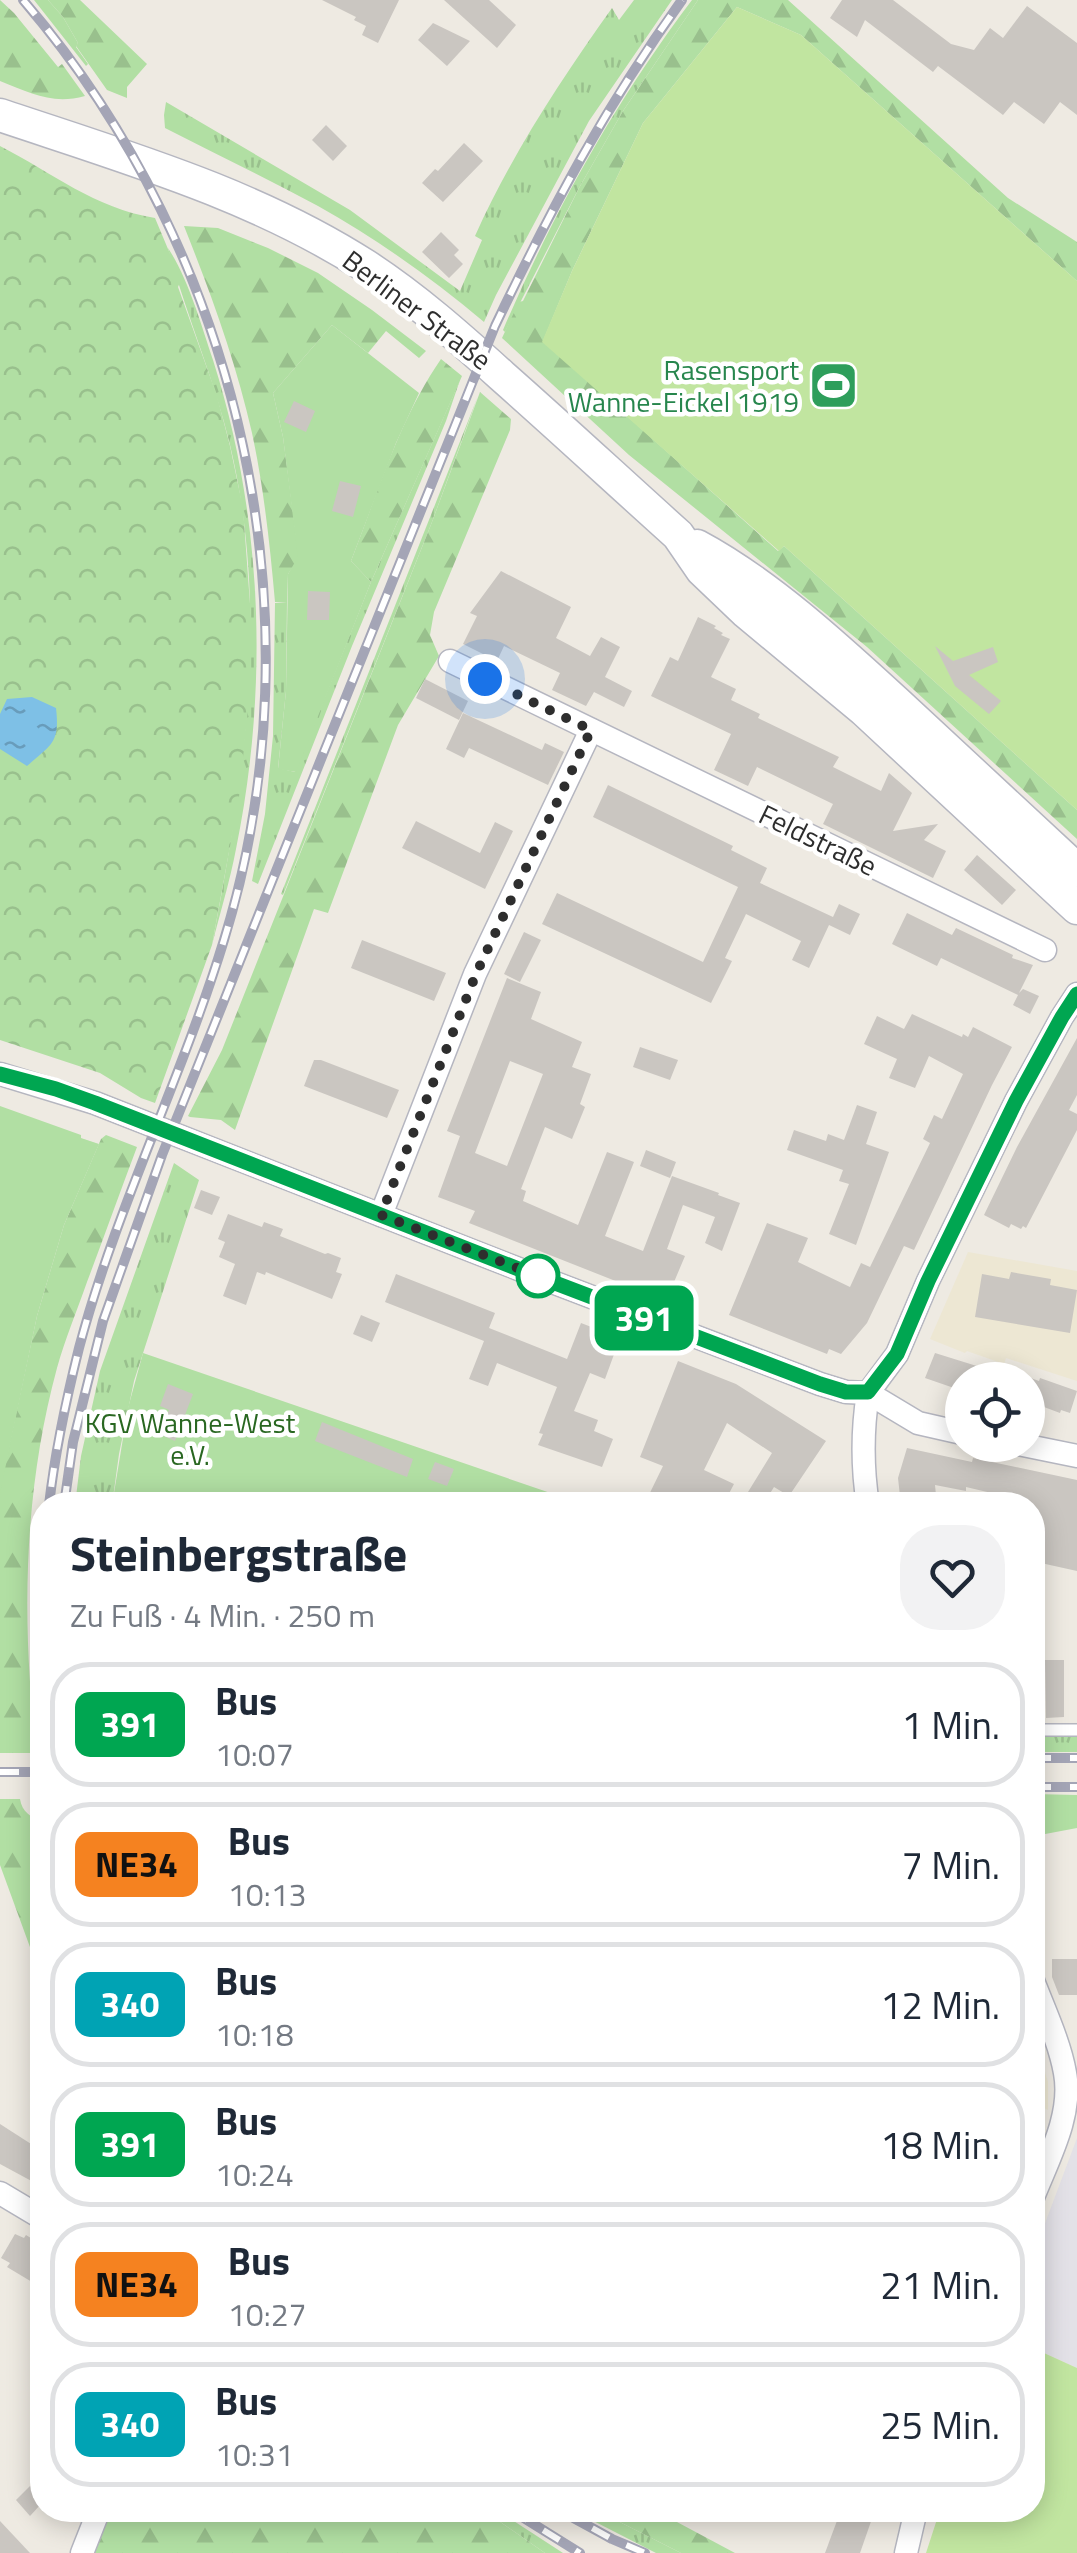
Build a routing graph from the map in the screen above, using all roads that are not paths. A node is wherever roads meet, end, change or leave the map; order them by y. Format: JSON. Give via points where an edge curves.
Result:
{"nodes":[{"id":1,"x":0,"y":115,"type":"edge"},
{"id":2,"x":678,"y":535,"type":"junction"},
{"id":3,"x":450,"y":662,"type":"dead end"},
{"id":4,"x":591,"y":730,"type":"junction"},
{"id":5,"x":1077,"y":870,"type":"edge"},
{"id":6,"x":1077,"y":908,"type":"edge"},
{"id":7,"x":1045,"y":950,"type":"dead end"},
{"id":8,"x":1077,"y":994,"type":"edge"},
{"id":9,"x":0,"y":1074,"type":"edge"},
{"id":10,"x":381,"y":1215,"type":"junction"},
{"id":11,"x":868,"y":1392,"type":"junction"},
{"id":12,"x":945,"y":1429,"type":"edge"},
{"id":13,"x":1045,"y":1449,"type":"edge"},
{"id":14,"x":1077,"y":1456,"type":"edge"},
{"id":15,"x":866,"y":1492,"type":"edge"},
{"id":16,"x":1045,"y":1730,"type":"edge"},
{"id":17,"x":1077,"y":1730,"type":"edge"},
{"id":18,"x":1045,"y":2009,"type":"edge"},
{"id":19,"x":1071,"y":2070,"type":"edge"},
{"id":20,"x":1045,"y":2166,"type":"edge"},
{"id":21,"x":0,"y":2193,"type":"edge"},
{"id":22,"x":30,"y":2211,"type":"edge"},
{"id":23,"x":95,"y":2522,"type":"edge"},
{"id":24,"x":913,"y":2522,"type":"edge"},
{"id":25,"x":82,"y":2553,"type":"edge"},
{"id":26,"x":906,"y":2553,"type":"edge"}],
"edges":[{"from":1,"to":2,"type":"main road","name":"Berliner Straße","via":[[243,201],[366,267],[450,330]]},
{"from":2,"to":5,"type":"main road","name":"Berliner Straße","via":[[800,617]]},
{"from":2,"to":6,"type":"main road","name":"Berliner Straße","via":[[702,570],[746,612],[864,710]]},
{"from":3,"to":4,"type":"street","name":"Feldstraße"},
{"from":4,"to":7,"type":"street","name":"Feldstraße"},
{"from":4,"to":10,"type":"street","via":[[476,974]]},
{"from":8,"to":11,"type":"street","via":[[1016,1101],[897,1354]]},
{"from":9,"to":10,"type":"street","via":[[95,1103]]},
{"from":10,"to":11,"type":"street","via":[[820,1384]]},
{"from":11,"to":12,"type":"street","via":[[918,1423]]},
{"from":11,"to":15,"type":"street","via":[[862,1426]]},
{"from":13,"to":14,"type":"street"},
{"from":16,"to":17,"type":"lane"},
{"from":18,"to":19,"type":"street"},
{"from":19,"to":20,"type":"street","via":[[1063,2119]]},
{"from":21,"to":22,"type":"street"},
{"from":23,"to":25,"type":"street"},
{"from":24,"to":26,"type":"street"}]}
